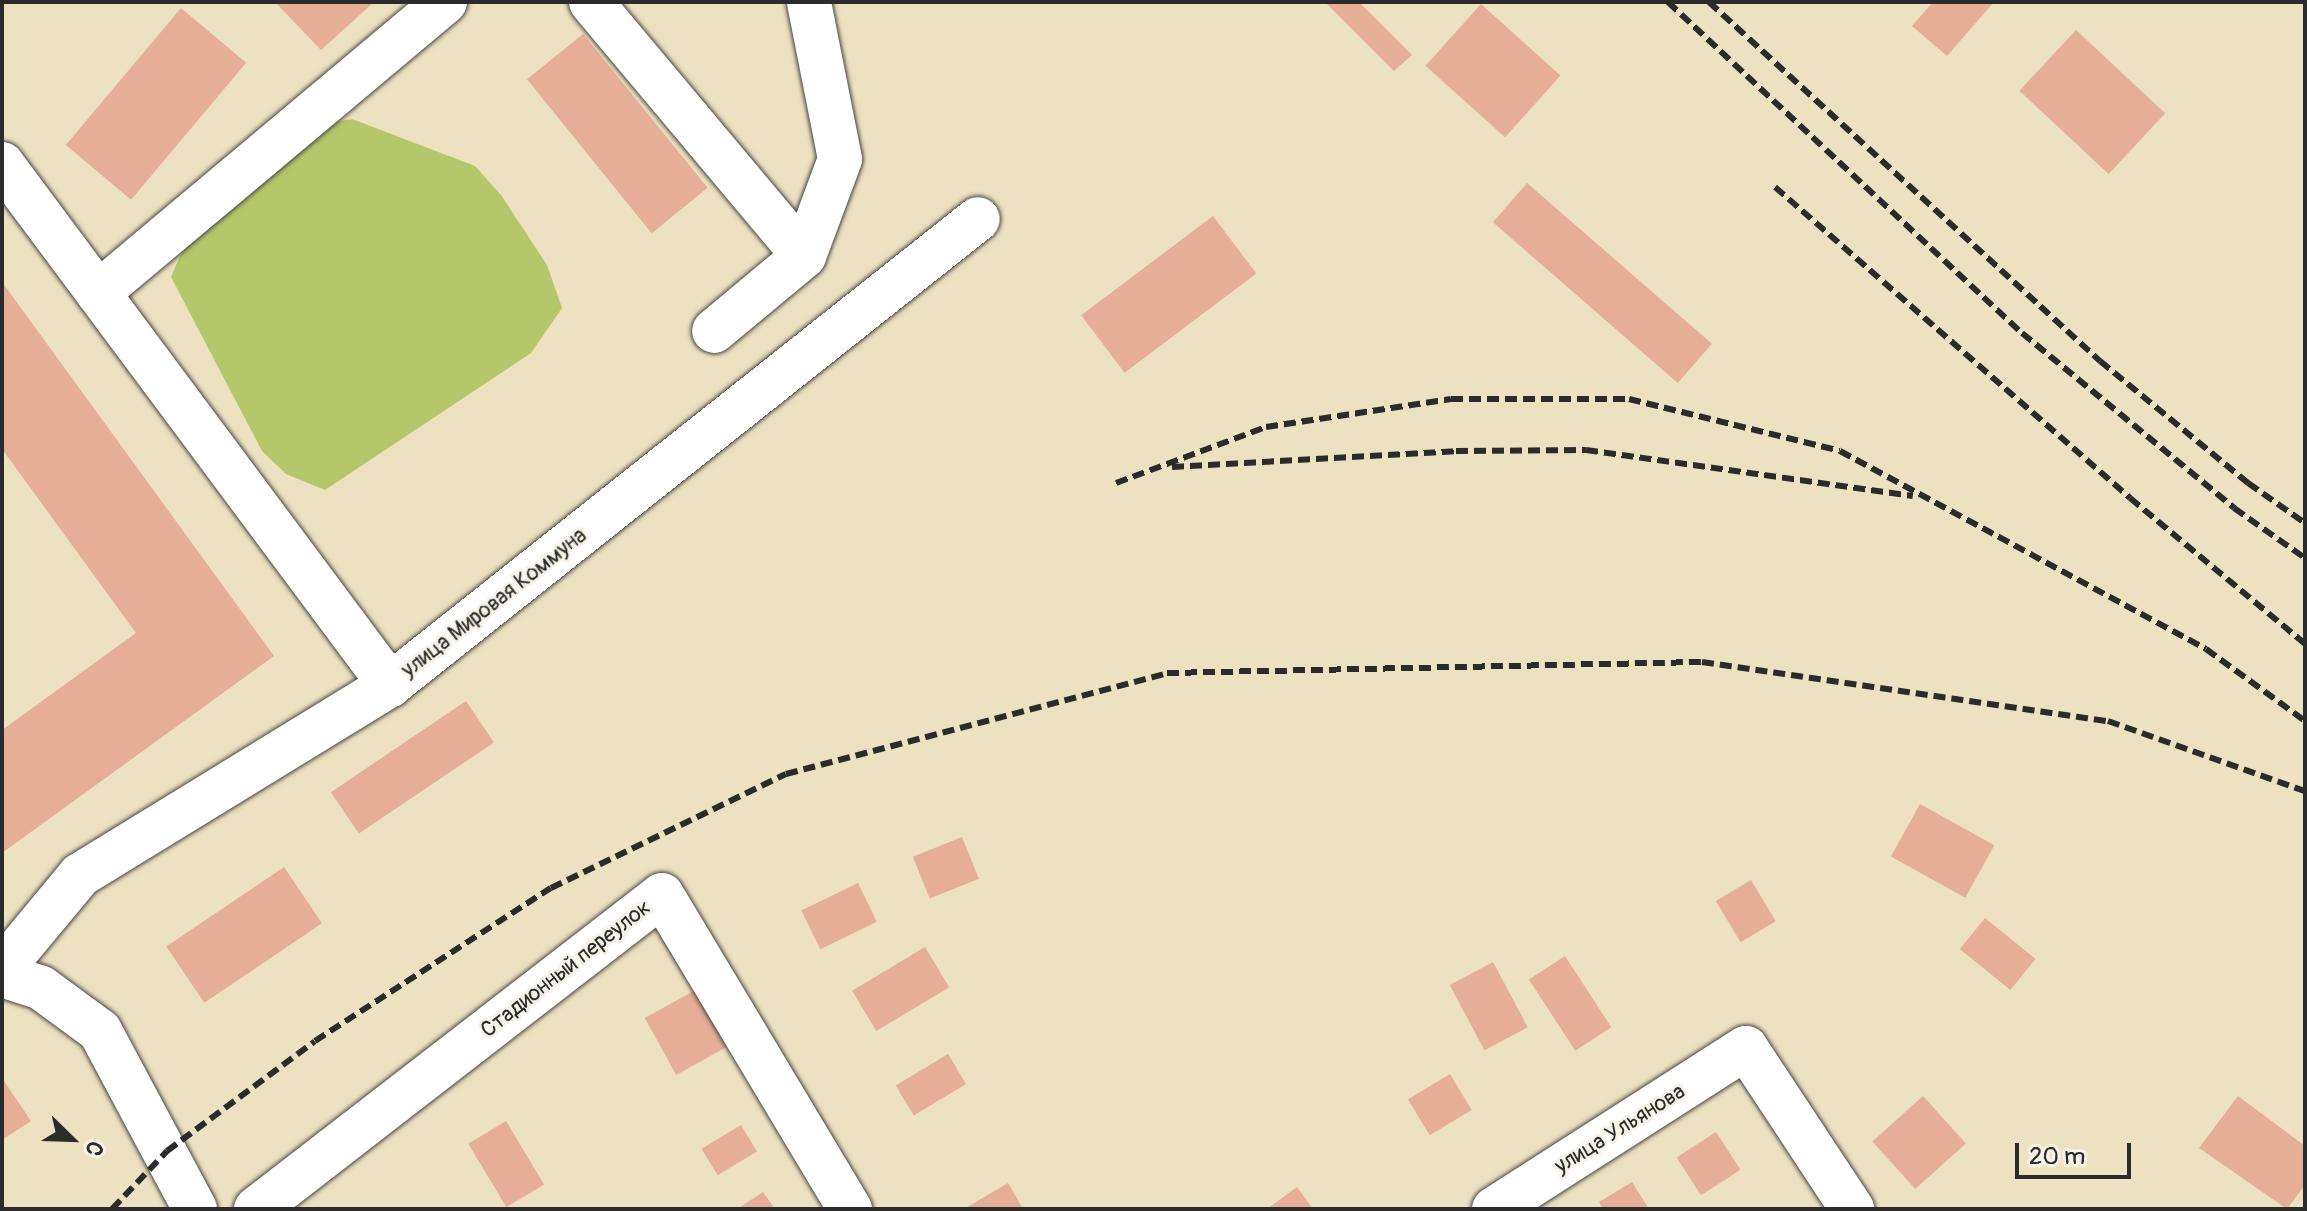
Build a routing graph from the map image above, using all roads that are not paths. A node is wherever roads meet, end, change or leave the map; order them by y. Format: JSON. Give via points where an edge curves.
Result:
{"nodes":[{"id":1,"x":445,"y":2,"type":"edge"},
{"id":2,"x":591,"y":2,"type":"edge"},
{"id":3,"x":809,"y":2,"type":"edge"},
{"id":4,"x":2,"y":164,"type":"edge"},
{"id":5,"x":978,"y":219,"type":"dead end"},
{"id":6,"x":804,"y":256,"type":"junction"},
{"id":7,"x":98,"y":293,"type":"junction"},
{"id":8,"x":714,"y":331,"type":"dead end"},
{"id":9,"x":390,"y":685,"type":"junction"},
{"id":10,"x":2,"y":969,"type":"edge"},
{"id":11,"x":2,"y":975,"type":"edge"},
{"id":12,"x":195,"y":1209,"type":"edge"},
{"id":13,"x":256,"y":1209,"type":"edge"},
{"id":14,"x":850,"y":1209,"type":"edge"},
{"id":15,"x":1494,"y":1209,"type":"edge"},
{"id":16,"x":1852,"y":1209,"type":"edge"}],
"edges":[{"from":1,"to":7,"type":"street"},
{"from":2,"to":6,"type":"street"},
{"from":3,"to":6,"type":"street","via":[[840,159]]},
{"from":4,"to":7,"type":"street"},
{"from":5,"to":9,"type":"street","name":"улица Мировая Коммуна"},
{"from":6,"to":8,"type":"street"},
{"from":7,"to":9,"type":"street"},
{"from":9,"to":10,"type":"street","name":"улица Мировая Коммуна","via":[[80,875]]},
{"from":11,"to":12,"type":"street","via":[[40,987],[100,1031]]},
{"from":13,"to":14,"type":"street","name":"Стадионный переулок","via":[[662,895]]},
{"from":15,"to":16,"type":"street","name":"улица Ульянова","via":[[1746,1048]]}]}
